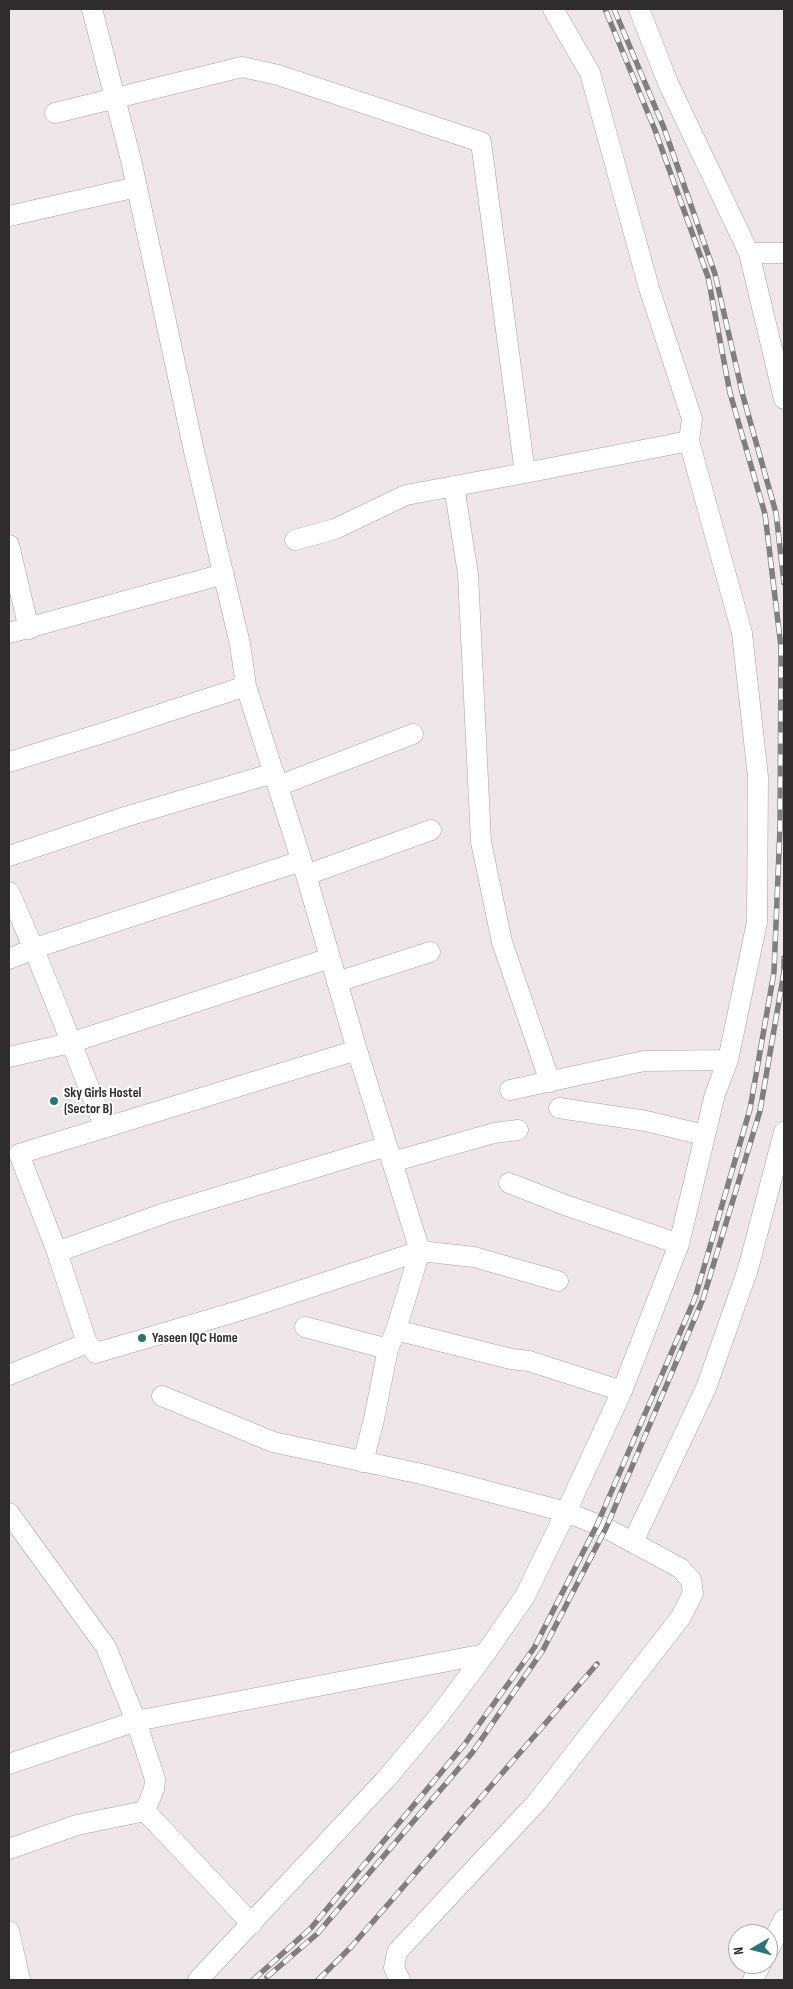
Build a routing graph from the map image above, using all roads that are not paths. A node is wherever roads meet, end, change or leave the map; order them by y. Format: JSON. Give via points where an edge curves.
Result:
{"nodes":[{"id":1,"x":92,"y":9,"type":"edge"},
{"id":2,"x":553,"y":9,"type":"edge"},
{"id":3,"x":639,"y":9,"type":"edge"},
{"id":4,"x":116,"y":100,"type":"junction"},
{"id":5,"x":56,"y":113,"type":"dead end"},
{"id":6,"x":137,"y":187,"type":"junction"},
{"id":7,"x":9,"y":216,"type":"edge"},
{"id":8,"x":784,"y":253,"type":"edge"},
{"id":9,"x":749,"y":254,"type":"junction"},
{"id":10,"x":784,"y":399,"type":"edge"},
{"id":11,"x":689,"y":440,"type":"junction"},
{"id":12,"x":525,"y":473,"type":"junction"},
{"id":13,"x":454,"y":486,"type":"junction"},
{"id":14,"x":295,"y":540,"type":"dead end"},
{"id":15,"x":9,"y":545,"type":"edge"},
{"id":16,"x":224,"y":574,"type":"junction"},
{"id":17,"x":29,"y":628,"type":"junction"},
{"id":18,"x":9,"y":633,"type":"edge"},
{"id":19,"x":246,"y":686,"type":"junction"},
{"id":20,"x":412,"y":734,"type":"dead end"},
{"id":21,"x":9,"y":762,"type":"edge"},
{"id":22,"x":276,"y":779,"type":"junction"},
{"id":23,"x":431,"y":830,"type":"dead end"},
{"id":24,"x":9,"y":856,"type":"edge"},
{"id":25,"x":304,"y":868,"type":"junction"},
{"id":26,"x":9,"y":892,"type":"edge"},
{"id":27,"x":34,"y":948,"type":"junction"},
{"id":28,"x":430,"y":952,"type":"dead end"},
{"id":29,"x":330,"y":958,"type":"junction"},
{"id":30,"x":9,"y":959,"type":"edge"},
{"id":31,"x":337,"y":982,"type":"junction"},
{"id":32,"x":70,"y":1043,"type":"junction"},
{"id":33,"x":357,"y":1050,"type":"junction"},
{"id":34,"x":9,"y":1057,"type":"edge"},
{"id":35,"x":728,"y":1060,"type":"junction"},
{"id":36,"x":550,"y":1082,"type":"junction"},
{"id":37,"x":510,"y":1090,"type":"dead end"},
{"id":38,"x":559,"y":1108,"type":"dead end"},
{"id":39,"x":105,"y":1128,"type":"junction"},
{"id":40,"x":518,"y":1130,"type":"dead end"},
{"id":41,"x":784,"y":1132,"type":"edge"},
{"id":42,"x":704,"y":1135,"type":"junction"},
{"id":43,"x":390,"y":1154,"type":"junction"},
{"id":44,"x":509,"y":1183,"type":"dead end"},
{"id":45,"x":679,"y":1244,"type":"junction"},
{"id":46,"x":420,"y":1251,"type":"junction"},
{"id":47,"x":57,"y":1252,"type":"junction"},
{"id":48,"x":558,"y":1281,"type":"dead end"},
{"id":49,"x":305,"y":1327,"type":"dead end"},
{"id":50,"x":396,"y":1330,"type":"junction"},
{"id":51,"x":87,"y":1343,"type":"junction"},
{"id":52,"x":388,"y":1349,"type":"junction"},
{"id":53,"x":9,"y":1375,"type":"edge"},
{"id":54,"x":622,"y":1391,"type":"junction"},
{"id":55,"x":162,"y":1396,"type":"dead end"},
{"id":56,"x":363,"y":1462,"type":"junction"},
{"id":57,"x":566,"y":1512,"type":"junction"},
{"id":58,"x":9,"y":1513,"type":"edge"},
{"id":59,"x":633,"y":1542,"type":"junction"},
{"id":60,"x":485,"y":1654,"type":"junction"},
{"id":61,"x":136,"y":1720,"type":"junction"},
{"id":62,"x":9,"y":1764,"type":"edge"},
{"id":63,"x":145,"y":1811,"type":"junction"},
{"id":64,"x":9,"y":1849,"type":"edge"},
{"id":65,"x":784,"y":1919,"type":"edge"},
{"id":66,"x":252,"y":1924,"type":"junction"},
{"id":67,"x":778,"y":1931,"type":"edge"},
{"id":68,"x":9,"y":1932,"type":"edge"},
{"id":69,"x":20,"y":1980,"type":"edge"},
{"id":70,"x":198,"y":1980,"type":"edge"},
{"id":71,"x":400,"y":1980,"type":"edge"}],
"edges":[{"from":1,"to":4,"type":"street"},
{"from":2,"to":11,"type":"street","via":[[590,73],[649,288],[692,419]]},
{"from":3,"to":9,"type":"street","via":[[668,83]]},
{"from":4,"to":5,"type":"street"},
{"from":4,"to":6,"type":"street"},
{"from":4,"to":12,"type":"street","via":[[242,67],[278,75],[481,142]]},
{"from":6,"to":7,"type":"street"},
{"from":6,"to":16,"type":"street"},
{"from":8,"to":9,"type":"street"},
{"from":9,"to":10,"type":"street"},
{"from":11,"to":12,"type":"street"},
{"from":11,"to":35,"type":"street","via":[[742,633],[758,777],[757,922]]},
{"from":12,"to":13,"type":"street"},
{"from":13,"to":14,"type":"street","via":[[406,495],[335,529]]},
{"from":13,"to":36,"type":"street","via":[[468,574],[480,842],[502,942]]},
{"from":15,"to":17,"type":"street"},
{"from":16,"to":17,"type":"street"},
{"from":16,"to":19,"type":"street"},
{"from":17,"to":18,"type":"street"},
{"from":19,"to":21,"type":"street"},
{"from":19,"to":22,"type":"street"},
{"from":20,"to":22,"type":"street"},
{"from":22,"to":24,"type":"street","via":[[128,816]]},
{"from":22,"to":25,"type":"street"},
{"from":23,"to":25,"type":"street"},
{"from":25,"to":27,"type":"street"},
{"from":25,"to":29,"type":"street"},
{"from":26,"to":27,"type":"street"},
{"from":27,"to":30,"type":"street"},
{"from":27,"to":32,"type":"street"},
{"from":28,"to":31,"type":"street"},
{"from":29,"to":31,"type":"street"},
{"from":29,"to":32,"type":"street"},
{"from":31,"to":33,"type":"street"},
{"from":32,"to":34,"type":"street"},
{"from":32,"to":39,"type":"street"},
{"from":33,"to":39,"type":"street"},
{"from":33,"to":43,"type":"street"},
{"from":35,"to":36,"type":"street","via":[[644,1061]]},
{"from":35,"to":42,"type":"street"},
{"from":36,"to":37,"type":"street"},
{"from":38,"to":42,"type":"street","via":[[646,1121]]},
{"from":39,"to":47,"type":"street","via":[[19,1154]]},
{"from":40,"to":43,"type":"street"},
{"from":41,"to":59,"type":"street","via":[[748,1269],[706,1388]]},
{"from":42,"to":45,"type":"street"},
{"from":43,"to":46,"type":"street"},
{"from":43,"to":47,"type":"street","via":[[165,1213]]},
{"from":44,"to":45,"type":"street"},
{"from":45,"to":54,"type":"street"},
{"from":46,"to":48,"type":"street","via":[[474,1257]]},
{"from":46,"to":50,"type":"street"},
{"from":46,"to":51,"type":"street","via":[[245,1309],[96,1353]]},
{"from":47,"to":51,"type":"street"},
{"from":49,"to":52,"type":"street"},
{"from":50,"to":52,"type":"street"},
{"from":50,"to":54,"type":"street","via":[[529,1361]]},
{"from":51,"to":53,"type":"street"},
{"from":52,"to":56,"type":"street"},
{"from":54,"to":57,"type":"street"},
{"from":55,"to":56,"type":"street","via":[[273,1442]]},
{"from":56,"to":57,"type":"street"},
{"from":57,"to":59,"type":"street"},
{"from":57,"to":60,"type":"street","via":[[525,1596]]},
{"from":58,"to":61,"type":"street","via":[[106,1647]]},
{"from":59,"to":71,"type":"street","via":[[680,1568],[691,1580],[693,1593],[681,1617],[537,1802],[397,1952],[394,1968]]},
{"from":60,"to":61,"type":"street"},
{"from":60,"to":66,"type":"street","via":[[387,1778]]},
{"from":61,"to":62,"type":"street"},
{"from":61,"to":63,"type":"street","via":[[155,1779]]},
{"from":63,"to":64,"type":"street","via":[[77,1825]]},
{"from":63,"to":66,"type":"street"},
{"from":65,"to":67,"type":"street"},
{"from":66,"to":70,"type":"street"},
{"from":68,"to":69,"type":"street"}]}
